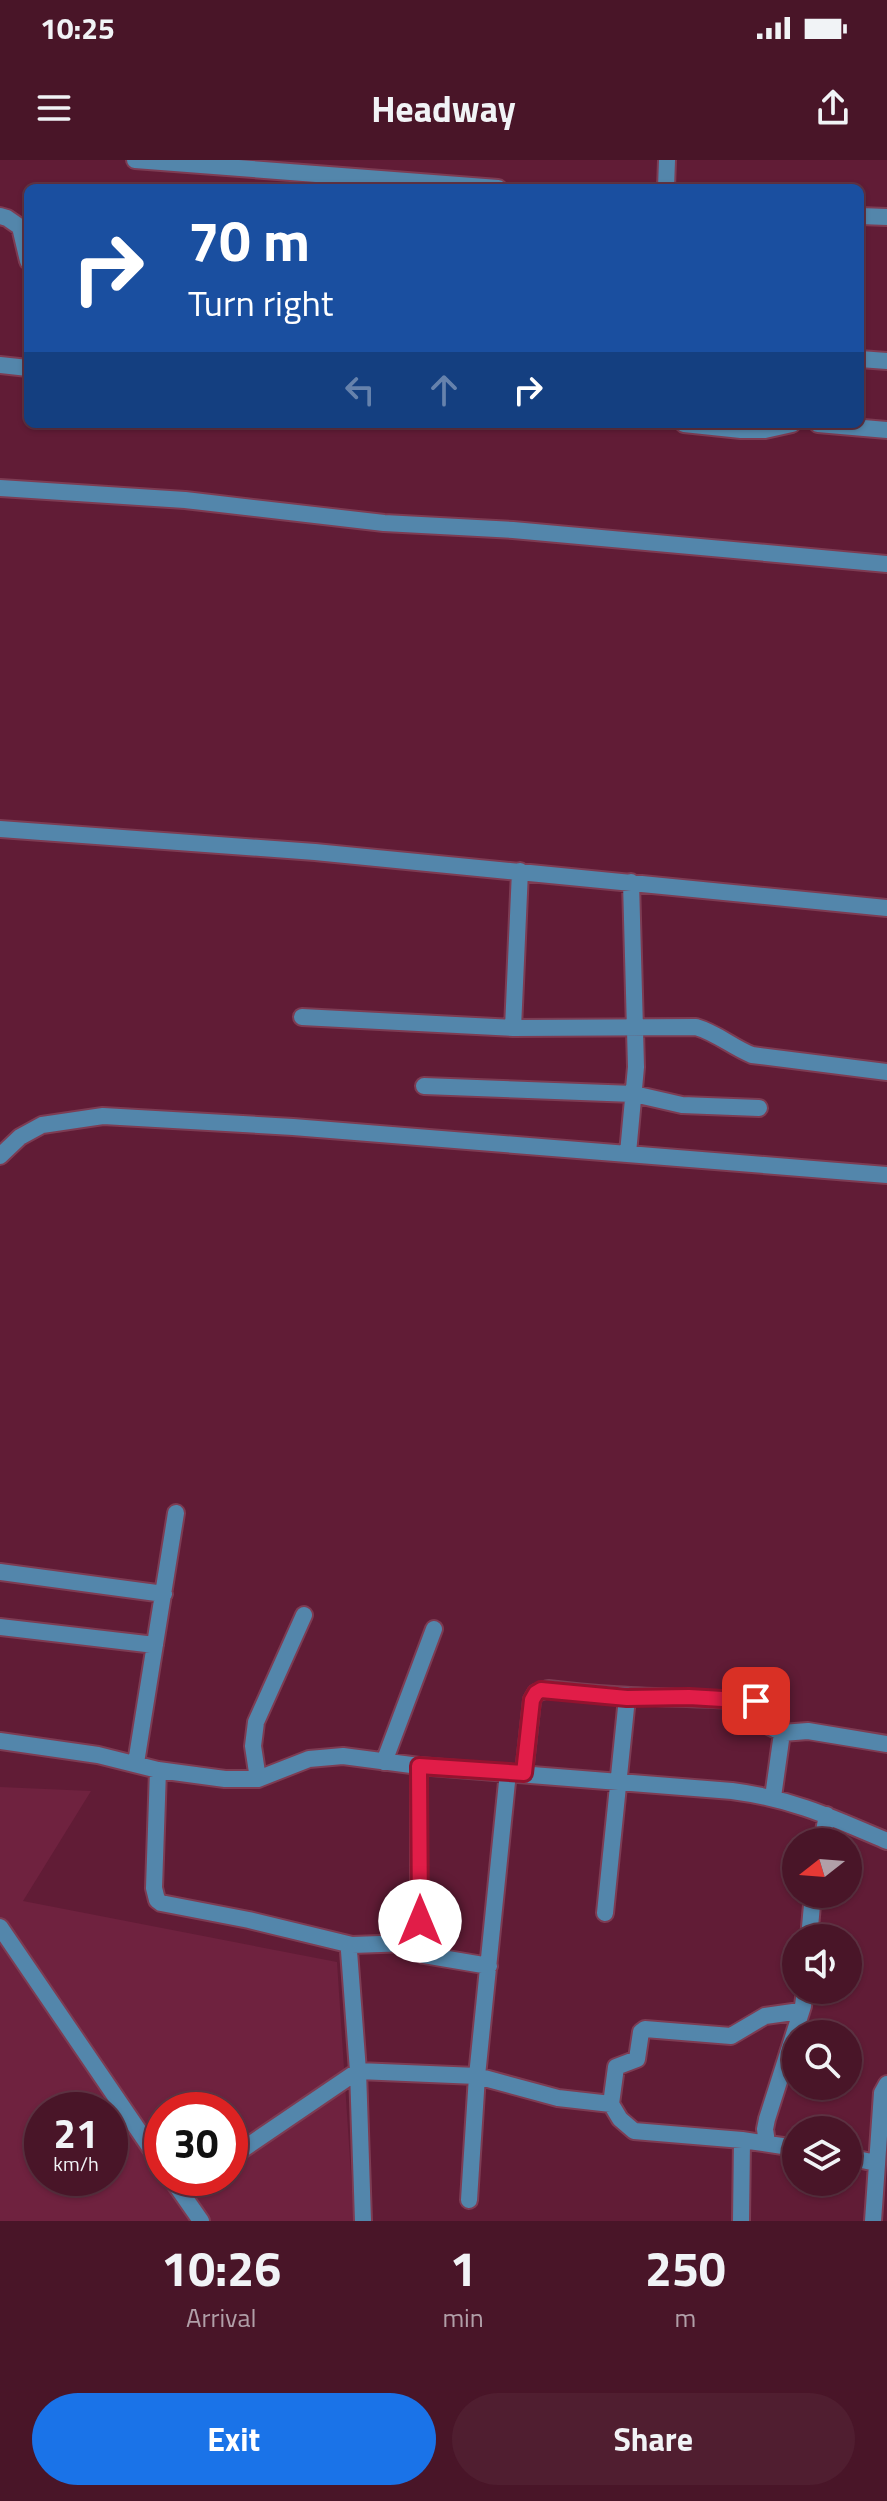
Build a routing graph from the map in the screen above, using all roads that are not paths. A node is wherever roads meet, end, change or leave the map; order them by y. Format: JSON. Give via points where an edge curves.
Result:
{"nodes":[{"id":1,"x":135,"y":160,"type":"edge"},
{"id":2,"x":667,"y":160,"type":"edge"},
{"id":3,"x":446,"y":184,"type":"edge"},
{"id":4,"x":666,"y":184,"type":"edge"},
{"id":5,"x":0,"y":216,"type":"edge"},
{"id":6,"x":864,"y":216,"type":"edge"},
{"id":7,"x":887,"y":217,"type":"edge"},
{"id":8,"x":24,"y":244,"type":"edge"},
{"id":9,"x":864,"y":359,"type":"edge"},
{"id":10,"x":887,"y":361,"type":"edge"},
{"id":11,"x":0,"y":365,"type":"edge"},
{"id":12,"x":24,"y":368,"type":"edge"},
{"id":13,"x":722,"y":428,"type":"edge"},
{"id":14,"x":774,"y":428,"type":"edge"},
{"id":15,"x":864,"y":428,"type":"edge"},
{"id":16,"x":887,"y":430,"type":"edge"},
{"id":17,"x":0,"y":488,"type":"edge"},
{"id":18,"x":887,"y":564,"type":"edge"},
{"id":19,"x":0,"y":829,"type":"edge"},
{"id":20,"x":520,"y":871,"type":"junction"},
{"id":21,"x":631,"y":882,"type":"junction"},
{"id":22,"x":887,"y":908,"type":"edge"},
{"id":23,"x":302,"y":1017,"type":"dead end"},
{"id":24,"x":636,"y":1025,"type":"junction"},
{"id":25,"x":513,"y":1028,"type":"junction"},
{"id":26,"x":887,"y":1072,"type":"edge"},
{"id":27,"x":424,"y":1086,"type":"dead end"},
{"id":28,"x":634,"y":1094,"type":"junction"},
{"id":29,"x":759,"y":1108,"type":"dead end"},
{"id":30,"x":628,"y":1153,"type":"junction"},
{"id":31,"x":0,"y":1156,"type":"edge"},
{"id":32,"x":887,"y":1175,"type":"edge"},
{"id":33,"x":176,"y":1513,"type":"dead end"},
{"id":34,"x":0,"y":1572,"type":"edge"},
{"id":35,"x":164,"y":1594,"type":"junction"},
{"id":36,"x":304,"y":1615,"type":"dead end"},
{"id":37,"x":0,"y":1627,"type":"edge"},
{"id":38,"x":434,"y":1629,"type":"dead end"},
{"id":39,"x":155,"y":1645,"type":"junction"},
{"id":40,"x":627,"y":1698,"type":"junction"},
{"id":41,"x":782,"y":1733,"type":"junction"},
{"id":42,"x":0,"y":1741,"type":"edge"},
{"id":43,"x":887,"y":1744,"type":"edge"},
{"id":44,"x":384,"y":1762,"type":"junction"},
{"id":45,"x":136,"y":1763,"type":"junction"},
{"id":46,"x":419,"y":1766,"type":"junction"},
{"id":47,"x":158,"y":1770,"type":"junction"},
{"id":48,"x":516,"y":1772,"type":"junction"},
{"id":49,"x":258,"y":1779,"type":"junction"},
{"id":50,"x":619,"y":1782,"type":"junction"},
{"id":51,"x":773,"y":1797,"type":"junction"},
{"id":52,"x":827,"y":1815,"type":"junction"},
{"id":53,"x":825,"y":1828,"type":"edge"},
{"id":54,"x":887,"y":1841,"type":"edge"},
{"id":55,"x":605,"y":1913,"type":"dead end"},
{"id":56,"x":0,"y":1927,"type":"edge"},
{"id":57,"x":415,"y":1941,"type":"junction"},
{"id":58,"x":352,"y":1945,"type":"junction"},
{"id":59,"x":489,"y":1966,"type":"junction"},
{"id":60,"x":800,"y":2004,"type":"edge"},
{"id":61,"x":802,"y":2004,"type":"edge"},
{"id":62,"x":358,"y":2071,"type":"junction"},
{"id":63,"x":477,"y":2076,"type":"junction"},
{"id":64,"x":887,"y":2084,"type":"edge"},
{"id":65,"x":611,"y":2104,"type":"junction"},
{"id":66,"x":883,"y":2137,"type":"edge"},
{"id":67,"x":144,"y":2139,"type":"edge"},
{"id":68,"x":742,"y":2140,"type":"junction"},
{"id":69,"x":767,"y":2143,"type":"junction"},
{"id":70,"x":248,"y":2146,"type":"edge"},
{"id":71,"x":782,"y":2146,"type":"edge"},
{"id":72,"x":862,"y":2160,"type":"edge"},
{"id":73,"x":876,"y":2163,"type":"junction"},
{"id":74,"x":184,"y":2196,"type":"edge"},
{"id":75,"x":469,"y":2200,"type":"dead end"},
{"id":76,"x":201,"y":2221,"type":"edge"},
{"id":77,"x":363,"y":2221,"type":"edge"},
{"id":78,"x":741,"y":2221,"type":"edge"},
{"id":79,"x":873,"y":2221,"type":"edge"}],
"edges":[{"from":1,"to":3,"type":"street"},
{"from":2,"to":4,"type":"street"},
{"from":5,"to":8,"type":"street","via":[[20,227]]},
{"from":6,"to":7,"type":"street"},
{"from":9,"to":10,"type":"street"},
{"from":11,"to":12,"type":"street"},
{"from":13,"to":14,"type":"street"},
{"from":15,"to":16,"type":"street"},
{"from":17,"to":18,"type":"street"},
{"from":19,"to":20,"type":"street"},
{"from":20,"to":21,"type":"street"},
{"from":20,"to":25,"type":"street"},
{"from":21,"to":22,"type":"street"},
{"from":21,"to":24,"type":"street"},
{"from":23,"to":25,"type":"street"},
{"from":24,"to":25,"type":"street"},
{"from":24,"to":26,"type":"street","via":[[696,1027],[752,1055]]},
{"from":24,"to":28,"type":"street"},
{"from":27,"to":28,"type":"street"},
{"from":28,"to":29,"type":"street","via":[[682,1105]]},
{"from":28,"to":30,"type":"street"},
{"from":30,"to":31,"type":"street","via":[[103,1116],[42,1125]]},
{"from":30,"to":32,"type":"street"},
{"from":33,"to":35,"type":"street"},
{"from":34,"to":35,"type":"street"},
{"from":35,"to":39,"type":"street"},
{"from":36,"to":49,"type":"street","via":[[256,1722]]},
{"from":37,"to":39,"type":"street"},
{"from":38,"to":44,"type":"street"},
{"from":39,"to":45,"type":"street"},
{"from":40,"to":41,"type":"street","via":[[756,1701],[763,1709],[763,1723]]},
{"from":40,"to":48,"type":"street","via":[[548,1689],[536,1693]]},
{"from":40,"to":50,"type":"street"},
{"from":41,"to":43,"type":"street","via":[[825,1733]]},
{"from":41,"to":51,"type":"street"},
{"from":42,"to":45,"type":"street"},
{"from":44,"to":46,"type":"street"},
{"from":44,"to":49,"type":"street","via":[[324,1756]]},
{"from":45,"to":47,"type":"street"},
{"from":46,"to":48,"type":"street"},
{"from":46,"to":57,"type":"street","via":[[420,1921]]},
{"from":47,"to":49,"type":"street"},
{"from":47,"to":58,"type":"street","via":[[157,1900]]},
{"from":48,"to":50,"type":"street"},
{"from":48,"to":59,"type":"street"},
{"from":50,"to":51,"type":"street"},
{"from":50,"to":55,"type":"street"},
{"from":51,"to":52,"type":"street"},
{"from":52,"to":53,"type":"street"},
{"from":52,"to":54,"type":"street"},
{"from":56,"to":67,"type":"street"},
{"from":57,"to":58,"type":"street"},
{"from":57,"to":59,"type":"street","via":[[424,1955]]},
{"from":58,"to":62,"type":"street"},
{"from":59,"to":63,"type":"street"},
{"from":60,"to":65,"type":"street","via":[[795,2013],[765,2016],[731,2036],[645,2029],[637,2059],[616,2067]]},
{"from":61,"to":69,"type":"street","via":[[767,2119]]},
{"from":62,"to":63,"type":"street"},
{"from":62,"to":70,"type":"street"},
{"from":62,"to":77,"type":"street"},
{"from":63,"to":65,"type":"street","via":[[558,2098]]},
{"from":63,"to":75,"type":"street"},
{"from":64,"to":66,"type":"street","via":[[882,2093]]},
{"from":65,"to":68,"type":"street","via":[[634,2131]]},
{"from":66,"to":73,"type":"street"},
{"from":68,"to":69,"type":"street"},
{"from":68,"to":78,"type":"street"},
{"from":69,"to":71,"type":"street"},
{"from":72,"to":73,"type":"street"},
{"from":73,"to":79,"type":"street"},
{"from":74,"to":76,"type":"street"}]}
